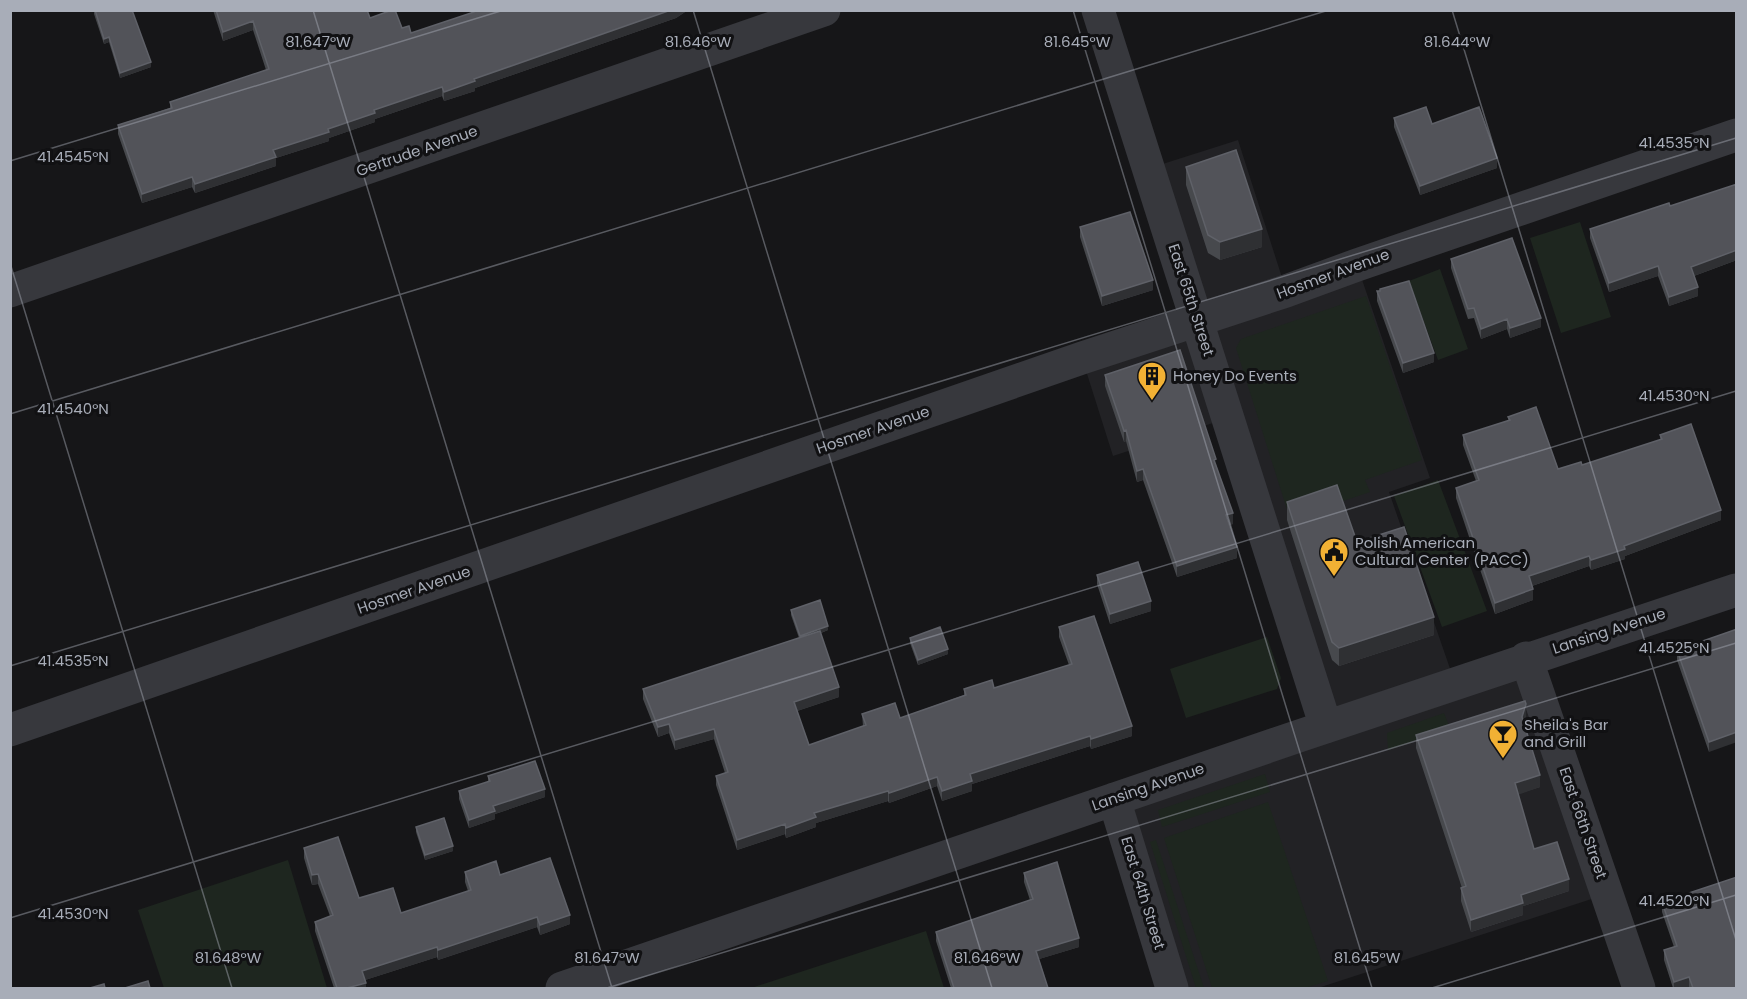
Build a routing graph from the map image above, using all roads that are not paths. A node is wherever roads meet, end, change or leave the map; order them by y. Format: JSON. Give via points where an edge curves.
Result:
{"nodes":[{"id":1,"x":824,"y":10,"type":"edge"},
{"id":2,"x":1098,"y":10,"type":"edge"},
{"id":3,"x":1737,"y":135,"type":"edge"},
{"id":4,"x":10,"y":291,"type":"edge"},
{"id":5,"x":1198,"y":320,"type":"junction"},
{"id":6,"x":1737,"y":590,"type":"edge"},
{"id":7,"x":1526,"y":658,"type":"junction"},
{"id":8,"x":1326,"y":727,"type":"junction"},
{"id":9,"x":10,"y":730,"type":"edge"},
{"id":10,"x":1114,"y":799,"type":"junction"},
{"id":11,"x":562,"y":988,"type":"edge"},
{"id":12,"x":1172,"y":988,"type":"edge"},
{"id":13,"x":1639,"y":988,"type":"edge"}],
"edges":[{"from":1,"to":4,"type":"street","name":"Gertrude Avenue"},
{"from":2,"to":5,"type":"street","name":"East 65th Street"},
{"from":3,"to":5,"type":"street","name":"Hosmer Avenue"},
{"from":5,"to":8,"type":"street","name":"East 65th Street"},
{"from":5,"to":9,"type":"street","name":"Hosmer Avenue"},
{"from":6,"to":7,"type":"street","name":"Lansing Avenue"},
{"from":7,"to":8,"type":"street","name":"Lansing Avenue"},
{"from":7,"to":13,"type":"street","name":"East 66th Street"},
{"from":8,"to":10,"type":"street","name":"Lansing Avenue"},
{"from":10,"to":11,"type":"street","name":"Lansing Avenue"},
{"from":10,"to":12,"type":"street","name":"East 64th Street"}]}
